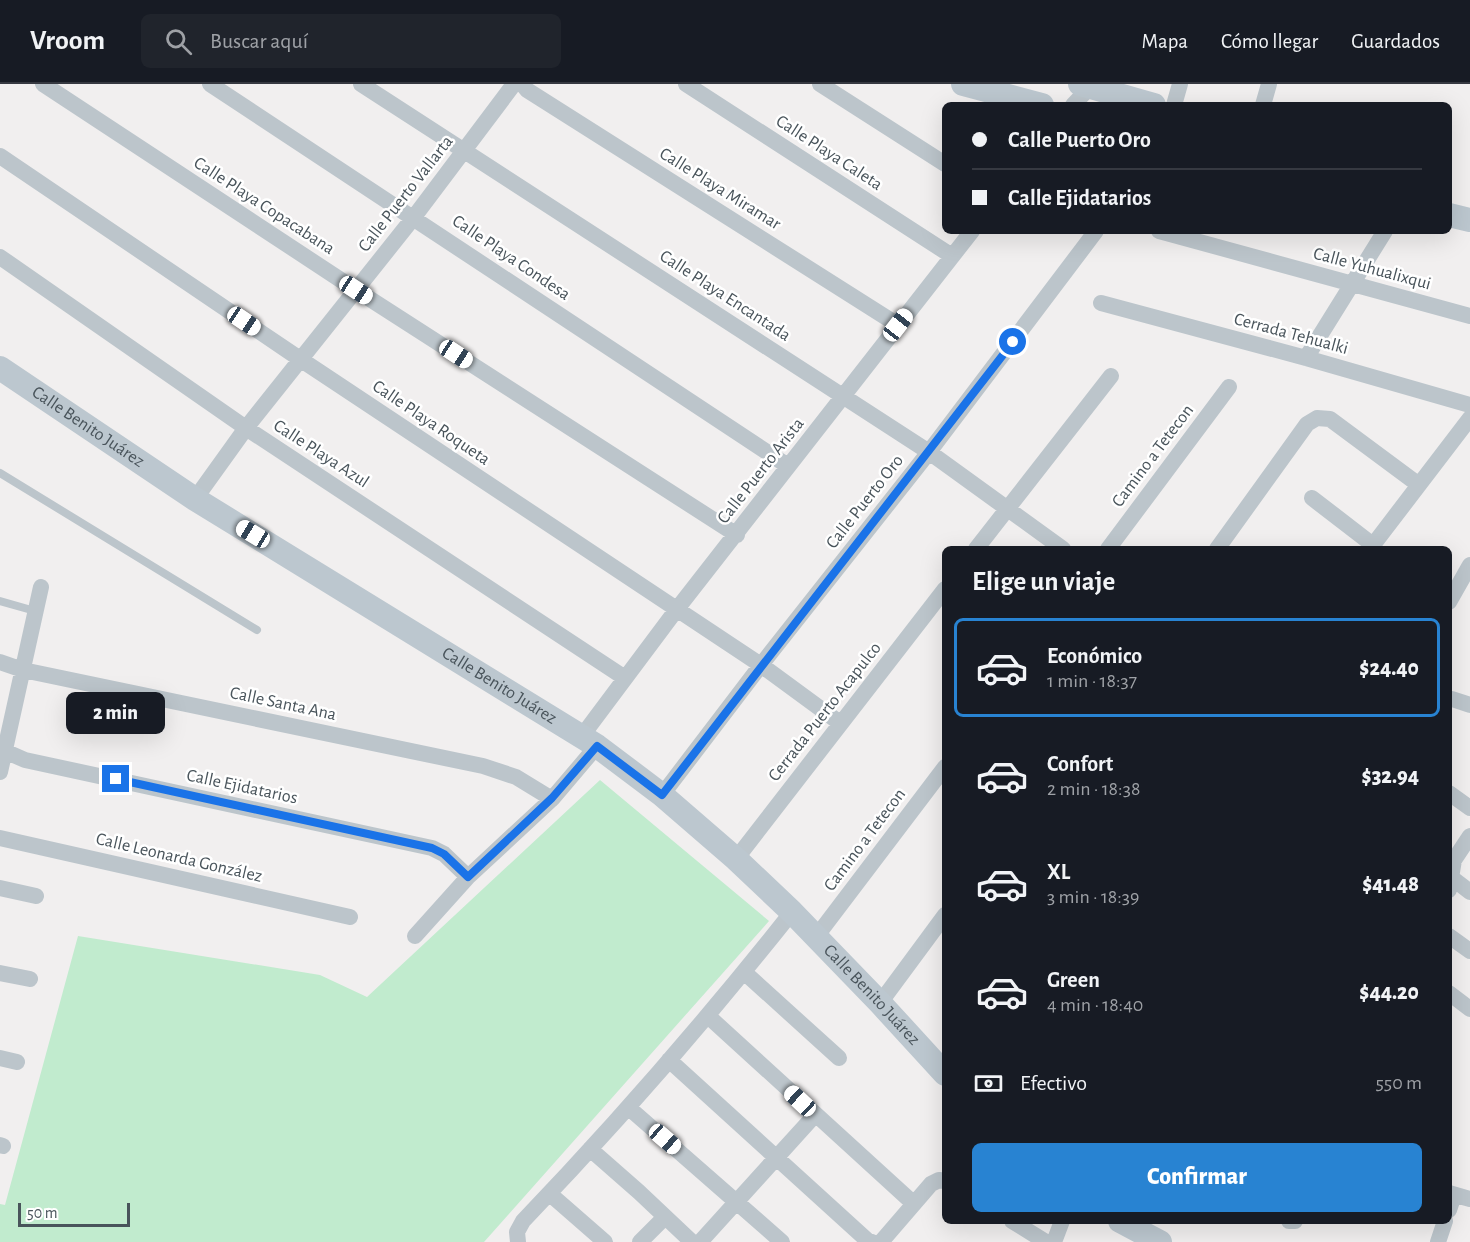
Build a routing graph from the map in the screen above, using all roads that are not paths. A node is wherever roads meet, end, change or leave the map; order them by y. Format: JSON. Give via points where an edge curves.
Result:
{"nodes":[{"id":1,"x":43,"y":84,"type":"edge"},
{"id":2,"x":210,"y":84,"type":"edge"},
{"id":3,"x":361,"y":84,"type":"edge"},
{"id":4,"x":514,"y":84,"type":"edge"},
{"id":5,"x":522,"y":84,"type":"edge"},
{"id":6,"x":686,"y":84,"type":"edge"},
{"id":7,"x":820,"y":84,"type":"edge"},
{"id":8,"x":963,"y":84,"type":"edge"},
{"id":9,"x":1180,"y":84,"type":"edge"},
{"id":10,"x":1269,"y":84,"type":"edge"},
{"id":11,"x":1088,"y":85,"type":"edge"},
{"id":12,"x":1028,"y":102,"type":"edge"},
{"id":13,"x":1075,"y":102,"type":"edge"},
{"id":14,"x":1144,"y":102,"type":"edge"},
{"id":15,"x":1175,"y":102,"type":"edge"},
{"id":16,"x":1264,"y":102,"type":"edge"},
{"id":17,"x":464,"y":150,"type":"junction"},
{"id":18,"x":0,"y":156,"type":"edge"},
{"id":19,"x":942,"y":163,"type":"edge"},
{"id":20,"x":1452,"y":216,"type":"edge"},
{"id":21,"x":414,"y":217,"type":"junction"},
{"id":22,"x":1470,"y":220,"type":"edge"},
{"id":23,"x":970,"y":234,"type":"edge"},
{"id":24,"x":1094,"y":234,"type":"edge"},
{"id":25,"x":1170,"y":234,"type":"edge"},
{"id":26,"x":1383,"y":234,"type":"edge"},
{"id":27,"x":952,"y":256,"type":"junction"},
{"id":28,"x":0,"y":257,"type":"edge"},
{"id":29,"x":1354,"y":284,"type":"junction"},
{"id":30,"x":356,"y":290,"type":"junction"},
{"id":31,"x":1101,"y":303,"type":"dead end"},
{"id":32,"x":1470,"y":316,"type":"edge"},
{"id":33,"x":898,"y":325,"type":"junction"},
{"id":34,"x":1306,"y":358,"type":"junction"},
{"id":35,"x":300,"y":359,"type":"junction"},
{"id":36,"x":4,"y":374,"type":"edge"},
{"id":37,"x":1111,"y":376,"type":"dead end"},
{"id":38,"x":1229,"y":387,"type":"dead end"},
{"id":39,"x":844,"y":396,"type":"junction"},
{"id":40,"x":1470,"y":405,"type":"edge"},
{"id":41,"x":1470,"y":418,"type":"edge"},
{"id":42,"x":246,"y":428,"type":"junction"},
{"id":43,"x":929,"y":452,"type":"junction"},
{"id":44,"x":788,"y":466,"type":"junction"},
{"id":45,"x":0,"y":473,"type":"edge"},
{"id":46,"x":1419,"y":485,"type":"junction"},
{"id":47,"x":1312,"y":498,"type":"dead end"},
{"id":48,"x":195,"y":499,"type":"junction"},
{"id":49,"x":1008,"y":509,"type":"junction"},
{"id":50,"x":737,"y":535,"type":"junction"},
{"id":51,"x":978,"y":546,"type":"edge"},
{"id":52,"x":1059,"y":546,"type":"edge"},
{"id":53,"x":1110,"y":546,"type":"edge"},
{"id":54,"x":1219,"y":546,"type":"edge"},
{"id":55,"x":1370,"y":546,"type":"edge"},
{"id":56,"x":1372,"y":546,"type":"edge"},
{"id":57,"x":1470,"y":565,"type":"edge"},
{"id":58,"x":41,"y":586,"type":"dead end"},
{"id":59,"x":942,"y":593,"type":"edge"},
{"id":60,"x":1452,"y":597,"type":"edge"},
{"id":61,"x":0,"y":600,"type":"edge"},
{"id":62,"x":677,"y":609,"type":"junction"},
{"id":63,"x":35,"y":610,"type":"junction"},
{"id":64,"x":257,"y":630,"type":"dead end"},
{"id":65,"x":0,"y":662,"type":"edge"},
{"id":66,"x":761,"y":665,"type":"junction"},
{"id":67,"x":23,"y":669,"type":"junction"},
{"id":68,"x":625,"y":678,"type":"junction"},
{"id":69,"x":1452,"y":699,"type":"dead end"},
{"id":70,"x":1470,"y":705,"type":"edge"},
{"id":71,"x":840,"y":723,"type":"junction"},
{"id":72,"x":589,"y":741,"type":"junction"},
{"id":73,"x":3,"y":750,"type":"edge"},
{"id":74,"x":942,"y":771,"type":"edge"},
{"id":75,"x":0,"y":772,"type":"edge"},
{"id":76,"x":662,"y":795,"type":"junction"},
{"id":77,"x":1452,"y":795,"type":"edge"},
{"id":78,"x":552,"y":798,"type":"junction"},
{"id":79,"x":1470,"y":808,"type":"edge"},
{"id":80,"x":1470,"y":836,"type":"edge"},
{"id":81,"x":0,"y":838,"type":"edge"},
{"id":82,"x":1452,"y":858,"type":"edge"},
{"id":83,"x":736,"y":859,"type":"junction"},
{"id":84,"x":468,"y":877,"type":"junction"},
{"id":85,"x":1452,"y":884,"type":"edge"},
{"id":86,"x":0,"y":888,"type":"edge"},
{"id":87,"x":1470,"y":892,"type":"edge"},
{"id":88,"x":36,"y":896,"type":"dead end"},
{"id":89,"x":792,"y":912,"type":"junction"},
{"id":90,"x":350,"y":917,"type":"dead end"},
{"id":91,"x":942,"y":919,"type":"edge"},
{"id":92,"x":415,"y":936,"type":"dead end"},
{"id":93,"x":816,"y":937,"type":"junction"},
{"id":94,"x":1452,"y":938,"type":"edge"},
{"id":95,"x":1470,"y":951,"type":"edge"},
{"id":96,"x":744,"y":972,"type":"junction"},
{"id":97,"x":0,"y":973,"type":"edge"},
{"id":98,"x":30,"y":979,"type":"dead end"},
{"id":99,"x":1452,"y":995,"type":"edge"},
{"id":100,"x":880,"y":1003,"type":"junction"},
{"id":101,"x":1470,"y":1009,"type":"edge"},
{"id":102,"x":708,"y":1016,"type":"junction"},
{"id":103,"x":839,"y":1058,"type":"dead end"},
{"id":104,"x":669,"y":1060,"type":"junction"},
{"id":105,"x":942,"y":1071,"type":"edge"},
{"id":106,"x":629,"y":1108,"type":"junction"},
{"id":107,"x":815,"y":1115,"type":"junction"},
{"id":108,"x":590,"y":1149,"type":"junction"},
{"id":109,"x":775,"y":1159,"type":"junction"},
{"id":110,"x":942,"y":1180,"type":"edge"},
{"id":111,"x":550,"y":1194,"type":"junction"},
{"id":112,"x":736,"y":1203,"type":"junction"},
{"id":113,"x":913,"y":1203,"type":"junction"},
{"id":114,"x":665,"y":1217,"type":"junction"},
{"id":115,"x":1017,"y":1224,"type":"edge"},
{"id":116,"x":1061,"y":1224,"type":"edge"},
{"id":117,"x":1126,"y":1224,"type":"edge"},
{"id":118,"x":1444,"y":1224,"type":"edge"},
{"id":119,"x":518,"y":1242,"type":"edge"},
{"id":120,"x":605,"y":1242,"type":"edge"},
{"id":121,"x":640,"y":1242,"type":"edge"},
{"id":122,"x":692,"y":1242,"type":"edge"},
{"id":123,"x":700,"y":1242,"type":"edge"},
{"id":124,"x":782,"y":1242,"type":"edge"},
{"id":125,"x":872,"y":1242,"type":"edge"},
{"id":126,"x":880,"y":1242,"type":"edge"},
{"id":127,"x":1046,"y":1242,"type":"edge"},
{"id":128,"x":1054,"y":1242,"type":"edge"},
{"id":129,"x":1160,"y":1242,"type":"edge"},
{"id":130,"x":1437,"y":1242,"type":"edge"}],
"edges":[{"from":1,"to":30,"type":"street","name":"Calle Playa Copacabana"},
{"from":2,"to":21,"type":"street","name":"Calle Playa Condesa"},
{"from":3,"to":17,"type":"street","name":"Calle Playa Encantada"},
{"from":4,"to":17,"type":"street","name":"Calle Puerto Vallarta"},
{"from":5,"to":33,"type":"street","name":"Calle Playa Miramar"},
{"from":6,"to":27,"type":"street","name":"Calle Playa Caleta"},
{"from":7,"to":19,"type":"street"},
{"from":8,"to":12,"type":"street"},
{"from":9,"to":15,"type":"street"},
{"from":10,"to":16,"type":"street"},
{"from":11,"to":13,"type":"street"},
{"from":11,"to":14,"type":"street"},
{"from":17,"to":21,"type":"street","name":"Calle Puerto Vallarta"},
{"from":17,"to":39,"type":"street","name":"Calle Playa Encantada"},
{"from":18,"to":35,"type":"street","name":"Calle Playa Roqueta"},
{"from":20,"to":22,"type":"street"},
{"from":21,"to":30,"type":"street","name":"Calle Puerto Vallarta"},
{"from":21,"to":44,"type":"street","name":"Calle Playa Condesa"},
{"from":23,"to":27,"type":"street","name":"Calle Puerto Arista"},
{"from":24,"to":43,"type":"street","name":"Calle Puerto Oro"},
{"from":25,"to":29,"type":"street","name":"Calle Yuhualixqui"},
{"from":26,"to":29,"type":"street"},
{"from":27,"to":33,"type":"street","name":"Calle Puerto Arista"},
{"from":28,"to":42,"type":"street","name":"Calle Playa Azul"},
{"from":29,"to":32,"type":"street","name":"Calle Yuhualixqui"},
{"from":29,"to":34,"type":"street"},
{"from":30,"to":35,"type":"street","name":"Calle Puerto Vallarta"},
{"from":30,"to":50,"type":"street","name":"Calle Playa Copacabana"},
{"from":31,"to":34,"type":"street","name":"Cerrada Tehualki"},
{"from":33,"to":39,"type":"street","name":"Calle Puerto Arista"},
{"from":34,"to":40,"type":"street","name":"Cerrada Tehualki"},
{"from":35,"to":42,"type":"street","name":"Calle Puerto Vallarta"},
{"from":35,"to":62,"type":"street","name":"Calle Playa Roqueta"},
{"from":36,"to":48,"type":"street","name":"Calle Benito Juárez"},
{"from":37,"to":49,"type":"street"},
{"from":38,"to":53,"type":"street","name":"Camino a Tetecon"},
{"from":39,"to":43,"type":"street","name":"Calle Playa Encantada"},
{"from":39,"to":44,"type":"street","name":"Calle Puerto Arista"},
{"from":41,"to":46,"type":"street"},
{"from":42,"to":48,"type":"street","name":"Calle Puerto Vallarta"},
{"from":42,"to":68,"type":"street","name":"Calle Playa Azul"},
{"from":43,"to":49,"type":"street","name":"Calle Playa Encantada"},
{"from":43,"to":66,"type":"street","name":"Calle Puerto Oro"},
{"from":44,"to":50,"type":"street","name":"Calle Puerto Arista"},
{"from":45,"to":64,"type":"lane"},
{"from":46,"to":54,"type":"street","via":[[1330,418],[1317,418],[1307,424]]},
{"from":46,"to":56,"type":"street"},
{"from":47,"to":55,"type":"street"},
{"from":48,"to":72,"type":"street","name":"Calle Benito Juárez"},
{"from":49,"to":51,"type":"street"},
{"from":49,"to":52,"type":"street","name":"Calle Playa Encantada"},
{"from":50,"to":62,"type":"street","name":"Calle Puerto Arista"},
{"from":57,"to":60,"type":"street"},
{"from":58,"to":63,"type":"street"},
{"from":59,"to":71,"type":"street","name":"Cerrada Puerto Acapulco"},
{"from":61,"to":63,"type":"lane"},
{"from":62,"to":66,"type":"street","name":"Calle Playa Roqueta"},
{"from":62,"to":68,"type":"street","name":"Calle Puerto Arista"},
{"from":63,"to":67,"type":"street"},
{"from":65,"to":67,"type":"street","name":"Calle Santa Ana"},
{"from":66,"to":71,"type":"street","name":"Calle Playa Roqueta"},
{"from":66,"to":76,"type":"street","name":"Calle Puerto Oro"},
{"from":67,"to":73,"type":"street"},
{"from":67,"to":78,"type":"street","name":"Calle Santa Ana","via":[[483,766],[516,777]]},
{"from":68,"to":72,"type":"street","name":"Calle Puerto Arista"},
{"from":69,"to":70,"type":"street"},
{"from":71,"to":83,"type":"street","name":"Cerrada Puerto Acapulco"},
{"from":72,"to":76,"type":"street","name":"Calle Benito Juárez"},
{"from":72,"to":78,"type":"street"},
{"from":73,"to":75,"type":"street"},
{"from":73,"to":84,"type":"street","name":"Calle Ejidatarios","via":[[25,760],[432,848]]},
{"from":74,"to":93,"type":"street","name":"Camino a Tetecon"},
{"from":76,"to":83,"type":"street","name":"Calle Benito Juárez"},
{"from":77,"to":79,"type":"street"},
{"from":78,"to":84,"type":"street"},
{"from":80,"to":82,"type":"street"},
{"from":81,"to":90,"type":"street","name":"Calle Leonarda González"},
{"from":83,"to":89,"type":"street","name":"Calle Benito Juárez"},
{"from":84,"to":92,"type":"street"},
{"from":85,"to":87,"type":"street"},
{"from":86,"to":88,"type":"street"},
{"from":89,"to":93,"type":"street","name":"Calle Benito Juárez"},
{"from":89,"to":96,"type":"street"},
{"from":91,"to":100,"type":"street"},
{"from":93,"to":100,"type":"street","name":"Calle Benito Juárez"},
{"from":94,"to":95,"type":"street"},
{"from":96,"to":102,"type":"street"},
{"from":96,"to":103,"type":"street"},
{"from":97,"to":98,"type":"street"},
{"from":99,"to":101,"type":"street"},
{"from":100,"to":105,"type":"street","name":"Calle Benito Juárez"},
{"from":102,"to":104,"type":"street"},
{"from":102,"to":107,"type":"street"},
{"from":104,"to":106,"type":"street"},
{"from":104,"to":109,"type":"street"},
{"from":106,"to":108,"type":"street"},
{"from":106,"to":112,"type":"street"},
{"from":107,"to":109,"type":"street"},
{"from":107,"to":113,"type":"street"},
{"from":108,"to":111,"type":"street"},
{"from":108,"to":114,"type":"street"},
{"from":109,"to":112,"type":"street"},
{"from":109,"to":125,"type":"street"},
{"from":110,"to":113,"type":"street","via":[[931,1185]]},
{"from":111,"to":119,"type":"street","via":[[523,1221],[517,1232]]},
{"from":111,"to":120,"type":"street"},
{"from":112,"to":123,"type":"street"},
{"from":112,"to":124,"type":"street"},
{"from":113,"to":126,"type":"street"},
{"from":114,"to":121,"type":"street"},
{"from":114,"to":122,"type":"street"},
{"from":115,"to":127,"type":"street"},
{"from":116,"to":128,"type":"street"},
{"from":117,"to":129,"type":"street"},
{"from":118,"to":130,"type":"street"}]}
